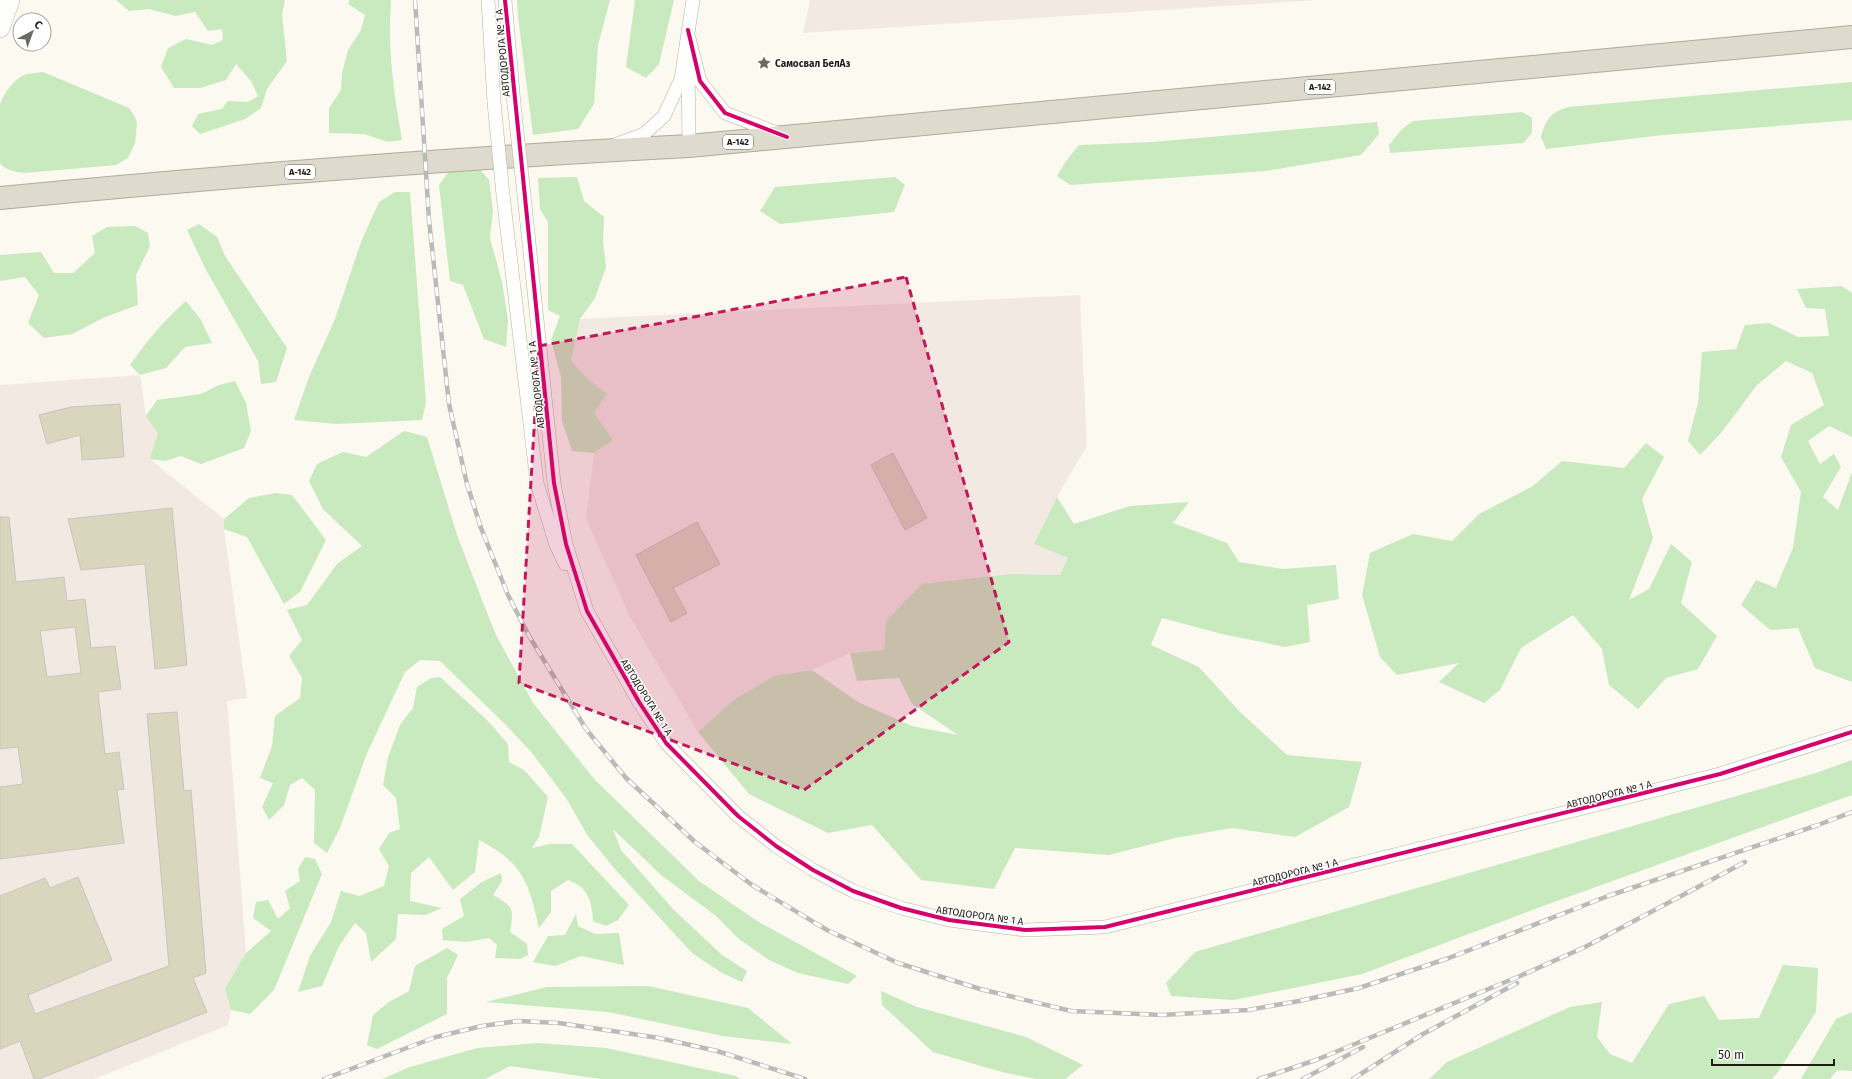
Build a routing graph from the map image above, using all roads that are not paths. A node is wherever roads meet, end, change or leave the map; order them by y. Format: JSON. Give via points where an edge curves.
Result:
{"nodes":[{"id":1,"x":10,"y":0,"type":"edge"},
{"id":2,"x":488,"y":0,"type":"edge"},
{"id":3,"x":505,"y":0,"type":"edge"},
{"id":4,"x":693,"y":0,"type":"edge"},
{"id":5,"x":0,"y":28,"type":"edge"},
{"id":6,"x":688,"y":30,"type":"junction"},
{"id":7,"x":1852,"y":37,"type":"edge"},
{"id":8,"x":787,"y":137,"type":"junction"},
{"id":9,"x":689,"y":146,"type":"junction"},
{"id":10,"x":600,"y":151,"type":"junction"},
{"id":11,"x":0,"y":198,"type":"edge"},
{"id":12,"x":587,"y":611,"type":"junction"},
{"id":13,"x":1852,"y":732,"type":"edge"}],
"edges":[{"from":1,"to":5,"type":"street"},
{"from":2,"to":12,"type":"street","bridge":true,"via":[[503,195],[537,483],[556,545]]},
{"from":3,"to":12,"type":"street","name":"АВТОДОРОГА № 1 А","bridge":true,"via":[[554,483],[566,544]]},
{"from":4,"to":6,"type":"street"},
{"from":6,"to":8,"type":"street","via":[[700,81],[725,113]]},
{"from":6,"to":9,"type":"street"},
{"from":6,"to":10,"type":"street","via":[[681,79],[664,116],[644,134]]},
{"from":7,"to":8,"type":"highway","number":"А-142"},
{"from":8,"to":9,"type":"highway","number":"А-142"},
{"from":9,"to":10,"type":"highway","number":"А-142"},
{"from":10,"to":11,"type":"highway","number":"А-142","via":[[165,182]]},
{"from":12,"to":13,"type":"street","name":"АВТОДОРОГА № 1 А","via":[[639,702],[666,743],[738,816],[776,846],[813,870],[853,891],[901,908],[949,920],[1025,930],[1106,927],[1720,774]]}]}
